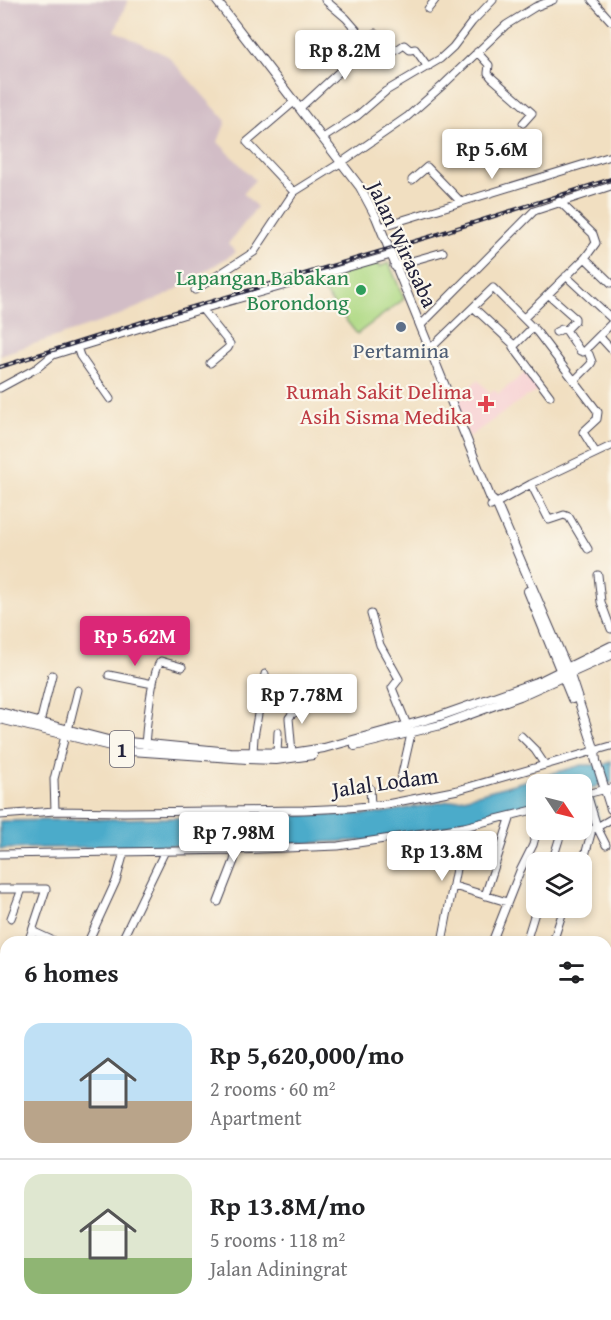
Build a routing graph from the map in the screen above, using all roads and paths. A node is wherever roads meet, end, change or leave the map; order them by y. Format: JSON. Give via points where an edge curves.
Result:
{"nodes":[{"id":1,"x":216,"y":0,"type":"edge"},
{"id":2,"x":325,"y":0,"type":"edge"},
{"id":3,"x":435,"y":0,"type":"edge"},
{"id":4,"x":493,"y":0,"type":"edge"},
{"id":5,"x":553,"y":0,"type":"edge"},
{"id":6,"x":592,"y":0,"type":"edge"},
{"id":7,"x":428,"y":9,"type":"dead end"},
{"id":8,"x":611,"y":21,"type":"edge"},
{"id":9,"x":367,"y":42,"type":"junction"},
{"id":10,"x":477,"y":52,"type":"junction"},
{"id":11,"x":428,"y":67,"type":"junction"},
{"id":12,"x":297,"y":104,"type":"junction"},
{"id":13,"x":539,"y":107,"type":"dead end"},
{"id":14,"x":532,"y":113,"type":"junction"},
{"id":15,"x":523,"y":123,"type":"dead end"},
{"id":16,"x":323,"y":138,"type":"junction"},
{"id":17,"x":611,"y":156,"type":"edge"},
{"id":18,"x":342,"y":162,"type":"junction"},
{"id":19,"x":412,"y":180,"type":"dead end"},
{"id":20,"x":611,"y":186,"type":"edge"},
{"id":21,"x":294,"y":192,"type":"junction"},
{"id":22,"x":460,"y":201,"type":"junction"},
{"id":23,"x":559,"y":201,"type":"junction"},
{"id":24,"x":380,"y":226,"type":"junction"},
{"id":25,"x":443,"y":252,"type":"dead end"},
{"id":26,"x":391,"y":255,"type":"junction"},
{"id":27,"x":585,"y":258,"type":"junction"},
{"id":28,"x":394,"y":266,"type":"junction"},
{"id":29,"x":566,"y":276,"type":"junction"},
{"id":30,"x":610,"y":279,"type":"edge"},
{"id":31,"x":195,"y":290,"type":"dead end"},
{"id":32,"x":549,"y":295,"type":"junction"},
{"id":33,"x":474,"y":308,"type":"junction"},
{"id":34,"x":202,"y":309,"type":"junction"},
{"id":35,"x":524,"y":318,"type":"junction"},
{"id":36,"x":611,"y":318,"type":"edge"},
{"id":37,"x":419,"y":321,"type":"junction"},
{"id":38,"x":611,"y":324,"type":"edge"},
{"id":39,"x":533,"y":327,"type":"junction"},
{"id":40,"x":566,"y":330,"type":"junction"},
{"id":41,"x":556,"y":332,"type":"dead end"},
{"id":42,"x":600,"y":337,"type":"junction"},
{"id":43,"x":514,"y":345,"type":"junction"},
{"id":44,"x":77,"y":348,"type":"junction"},
{"id":45,"x":430,"y":349,"type":"junction"},
{"id":46,"x":611,"y":349,"type":"edge"},
{"id":47,"x":589,"y":354,"type":"dead end"},
{"id":48,"x":210,"y":363,"type":"dead end"},
{"id":49,"x":574,"y":381,"type":"junction"},
{"id":50,"x":0,"y":388,"type":"edge"},
{"id":51,"x":550,"y":396,"type":"dead end"},
{"id":52,"x":110,"y":399,"type":"dead end"},
{"id":53,"x":611,"y":446,"type":"edge"},
{"id":54,"x":596,"y":453,"type":"junction"},
{"id":55,"x":531,"y":484,"type":"junction"},
{"id":56,"x":493,"y":503,"type":"junction"},
{"id":57,"x":588,"y":549,"type":"dead end"},
{"id":58,"x":598,"y":575,"type":"dead end"},
{"id":59,"x":371,"y":614,"type":"dead end"},
{"id":60,"x":611,"y":629,"type":"edge"},
{"id":61,"x":611,"y":646,"type":"edge"},
{"id":62,"x":611,"y":655,"type":"edge"},
{"id":63,"x":182,"y":667,"type":"dead end"},
{"id":64,"x":566,"y":673,"type":"junction"},
{"id":65,"x":266,"y":674,"type":"dead end"},
{"id":66,"x":52,"y":675,"type":"dead end"},
{"id":67,"x":109,"y":675,"type":"dead end"},
{"id":68,"x":153,"y":684,"type":"junction"},
{"id":69,"x":78,"y":690,"type":"dead end"},
{"id":70,"x":313,"y":704,"type":"dead end"},
{"id":71,"x":0,"y":712,"type":"edge"},
{"id":72,"x":0,"y":719,"type":"edge"},
{"id":73,"x":40,"y":723,"type":"junction"},
{"id":74,"x":55,"y":730,"type":"junction"},
{"id":75,"x":409,"y":730,"type":"junction"},
{"id":76,"x":278,"y":732,"type":"dead end"},
{"id":77,"x":67,"y":733,"type":"junction"},
{"id":78,"x":521,"y":736,"type":"dead end"},
{"id":79,"x":145,"y":745,"type":"junction"},
{"id":80,"x":611,"y":746,"type":"edge"},
{"id":81,"x":173,"y":751,"type":"junction"},
{"id":82,"x":593,"y":752,"type":"junction"},
{"id":83,"x":292,"y":753,"type":"junction"},
{"id":84,"x":277,"y":754,"type":"junction"},
{"id":85,"x":250,"y":756,"type":"junction"},
{"id":86,"x":544,"y":765,"type":"junction"},
{"id":87,"x":399,"y":787,"type":"dead end"},
{"id":88,"x":607,"y":788,"type":"edge"},
{"id":89,"x":370,"y":789,"type":"dead end"},
{"id":90,"x":592,"y":792,"type":"edge"},
{"id":91,"x":592,"y":805,"type":"edge"},
{"id":92,"x":371,"y":806,"type":"junction"},
{"id":93,"x":611,"y":809,"type":"edge"},
{"id":94,"x":55,"y":811,"type":"junction"},
{"id":95,"x":526,"y":812,"type":"edge"},
{"id":96,"x":0,"y":815,"type":"edge"},
{"id":97,"x":511,"y":816,"type":"junction"},
{"id":98,"x":611,"y":819,"type":"edge"},
{"id":99,"x":599,"y":826,"type":"junction"},
{"id":100,"x":464,"y":827,"type":"junction"},
{"id":101,"x":534,"y":840,"type":"edge"},
{"id":102,"x":606,"y":845,"type":"dead end"},
{"id":103,"x":236,"y":850,"type":"junction"},
{"id":104,"x":165,"y":851,"type":"junction"},
{"id":105,"x":124,"y":852,"type":"junction"},
{"id":106,"x":585,"y":852,"type":"edge"},
{"id":107,"x":0,"y":855,"type":"edge"},
{"id":108,"x":454,"y":886,"type":"junction"},
{"id":109,"x":0,"y":889,"type":"edge"},
{"id":110,"x":22,"y":889,"type":"junction"},
{"id":111,"x":485,"y":896,"type":"junction"},
{"id":112,"x":218,"y":902,"type":"dead end"},
{"id":113,"x":507,"y":902,"type":"junction"},
{"id":114,"x":10,"y":918,"type":"dead end"},
{"id":115,"x":533,"y":918,"type":"edge"},
{"id":116,"x":561,"y":918,"type":"edge"},
{"id":117,"x":32,"y":932,"type":"junction"},
{"id":118,"x":30,"y":936,"type":"edge"},
{"id":119,"x":42,"y":936,"type":"edge"},
{"id":120,"x":91,"y":936,"type":"edge"},
{"id":121,"x":124,"y":936,"type":"edge"},
{"id":122,"x":443,"y":936,"type":"edge"},
{"id":123,"x":494,"y":936,"type":"edge"},
{"id":124,"x":528,"y":936,"type":"edge"},
{"id":125,"x":555,"y":936,"type":"edge"}],
"edges":[{"from":1,"to":12,"type":"main road","name":"Jalan Wirasaba"},
{"from":2,"to":9,"type":"street"},
{"from":3,"to":7,"type":"street"},
{"from":4,"to":11,"type":"street","via":[[453,47]]},
{"from":5,"to":10,"type":"street","via":[[506,25]]},
{"from":6,"to":8,"type":"street"},
{"from":9,"to":11,"type":"street","via":[[377,33],[395,51],[404,45],[415,49]]},
{"from":9,"to":12,"type":"street","via":[[355,57]]},
{"from":10,"to":14,"type":"street","via":[[489,64],[491,77]]},
{"from":10,"to":18,"type":"street","via":[[407,117]]},
{"from":11,"to":16,"type":"street","via":[[386,91]]},
{"from":12,"to":16,"type":"main road","name":"Jalan Wirasaba"},
{"from":12,"to":21,"type":"street","via":[[247,142]]},
{"from":13,"to":14,"type":"street"},
{"from":14,"to":15,"type":"street"},
{"from":16,"to":18,"type":"main road","name":"Jalan Wirasaba"},
{"from":17,"to":22,"type":"street"},
{"from":18,"to":21,"type":"street"},
{"from":18,"to":24,"type":"main road","name":"Jalan Wirasaba"},
{"from":19,"to":22,"type":"street","via":[[427,167]]},
{"from":20,"to":23,"type":"street"},
{"from":21,"to":31,"type":"street","via":[[254,252]]},
{"from":22,"to":24,"type":"street"},
{"from":23,"to":27,"type":"street","via":[[595,238],[594,248]]},
{"from":23,"to":37,"type":"street","via":[[530,213],[435,310]]},
{"from":24,"to":26,"type":"main road","name":"Jalan Wirasaba"},
{"from":25,"to":28,"type":"street"},
{"from":26,"to":28,"type":"main road","name":"Jalan Wirasaba"},
{"from":26,"to":34,"type":"street"},
{"from":27,"to":29,"type":"street"},
{"from":27,"to":30,"type":"street"},
{"from":28,"to":37,"type":"main road","name":"Jalan Wirasaba"},
{"from":29,"to":32,"type":"street"},
{"from":29,"to":36,"type":"street"},
{"from":32,"to":35,"type":"street"},
{"from":32,"to":40,"type":"street","via":[[575,318]]},
{"from":33,"to":35,"type":"street","via":[[493,288]]},
{"from":33,"to":43,"type":"street"},
{"from":33,"to":45,"type":"street"},
{"from":34,"to":44,"type":"street"},
{"from":34,"to":48,"type":"street","via":[[230,344]]},
{"from":35,"to":39,"type":"street"},
{"from":37,"to":45,"type":"main road","name":"Jalan Wirasaba"},
{"from":38,"to":42,"type":"street"},
{"from":39,"to":43,"type":"street"},
{"from":39,"to":49,"type":"street"},
{"from":40,"to":41,"type":"street"},
{"from":40,"to":42,"type":"street","via":[[583,352]]},
{"from":42,"to":46,"type":"street"},
{"from":43,"to":51,"type":"street","via":[[514,351]]},
{"from":44,"to":50,"type":"street","via":[[49,357]]},
{"from":44,"to":52,"type":"street"},
{"from":45,"to":56,"type":"main road","name":"Jalan Wirasaba"},
{"from":47,"to":49,"type":"street","via":[[590,365]]},
{"from":49,"to":54,"type":"street","via":[[598,412],[597,419],[583,432]]},
{"from":53,"to":54,"type":"street"},
{"from":54,"to":55,"type":"street"},
{"from":55,"to":56,"type":"street"},
{"from":55,"to":57,"type":"street","via":[[549,520],[569,517]]},
{"from":56,"to":64,"type":"main road","name":"Jalan Wirasaba"},
{"from":58,"to":60,"type":"street","via":[[601,602]]},
{"from":59,"to":75,"type":"street","via":[[380,645],[399,679],[392,688]]},
{"from":61,"to":64,"type":"main road","number":"1"},
{"from":62,"to":64,"type":"main road","number":"1"},
{"from":63,"to":68,"type":"street","via":[[160,661]]},
{"from":64,"to":75,"type":"main road","number":"1"},
{"from":64,"to":82,"type":"main road","name":"Jalan Wirasaba"},
{"from":65,"to":85,"type":"street"},
{"from":66,"to":73,"type":"street"},
{"from":67,"to":68,"type":"street"},
{"from":68,"to":79,"type":"street"},
{"from":69,"to":77,"type":"street"},
{"from":70,"to":83,"type":"street","via":[[289,718]]},
{"from":71,"to":73,"type":"main road","number":"1"},
{"from":72,"to":74,"type":"main road","number":"1"},
{"from":73,"to":74,"type":"main road","number":"1"},
{"from":74,"to":77,"type":"main road","number":"1"},
{"from":75,"to":83,"type":"main road","number":"1"},
{"from":75,"to":85,"type":"main road","number":"1","via":[[293,759]]},
{"from":75,"to":87,"type":"street"},
{"from":76,"to":84,"type":"street"},
{"from":77,"to":79,"type":"main road","number":"1"},
{"from":77,"to":81,"type":"main road","number":"1","via":[[131,751]]},
{"from":77,"to":94,"type":"street","via":[[54,779]]},
{"from":78,"to":86,"type":"street","via":[[536,750]]},
{"from":79,"to":81,"type":"main road","number":"1"},
{"from":80,"to":82,"type":"street","name":"Jalal Lodam"},
{"from":81,"to":85,"type":"main road","number":"1"},
{"from":82,"to":86,"type":"street","name":"Jalal Lodam"},
{"from":82,"to":88,"type":"main road","name":"Jalan Wirasaba"},
{"from":83,"to":84,"type":"main road","number":"1"},
{"from":84,"to":85,"type":"main road","number":"1"},
{"from":86,"to":92,"type":"street","name":"Jalal Lodam","via":[[430,796]]},
{"from":88,"to":90,"type":"street"},
{"from":88,"to":93,"type":"main road","name":"Jalan Wirasaba"},
{"from":89,"to":92,"type":"street"},
{"from":91,"to":99,"type":"street"},
{"from":92,"to":94,"type":"street","name":"Jalal Lodam"},
{"from":94,"to":96,"type":"street","name":"Jalal Lodam"},
{"from":95,"to":97,"type":"street"},
{"from":97,"to":100,"type":"street"},
{"from":97,"to":111,"type":"street"},
{"from":98,"to":99,"type":"street"},
{"from":99,"to":102,"type":"street"},
{"from":99,"to":106,"type":"street","via":[[590,833]]},
{"from":100,"to":103,"type":"street","via":[[338,846]]},
{"from":100,"to":108,"type":"street"},
{"from":101,"to":113,"type":"street"},
{"from":103,"to":104,"type":"street"},
{"from":103,"to":112,"type":"street"},
{"from":104,"to":105,"type":"street"},
{"from":104,"to":121,"type":"street"},
{"from":105,"to":107,"type":"street"},
{"from":105,"to":120,"type":"street","via":[[116,881]]},
{"from":108,"to":111,"type":"street"},
{"from":108,"to":122,"type":"street"},
{"from":109,"to":110,"type":"street"},
{"from":110,"to":114,"type":"street"},
{"from":110,"to":117,"type":"street","via":[[45,889]]},
{"from":111,"to":113,"type":"street"},
{"from":113,"to":123,"type":"street"},
{"from":115,"to":124,"type":"street"},
{"from":116,"to":125,"type":"street"},
{"from":117,"to":118,"type":"street"},
{"from":117,"to":119,"type":"street"}]}
